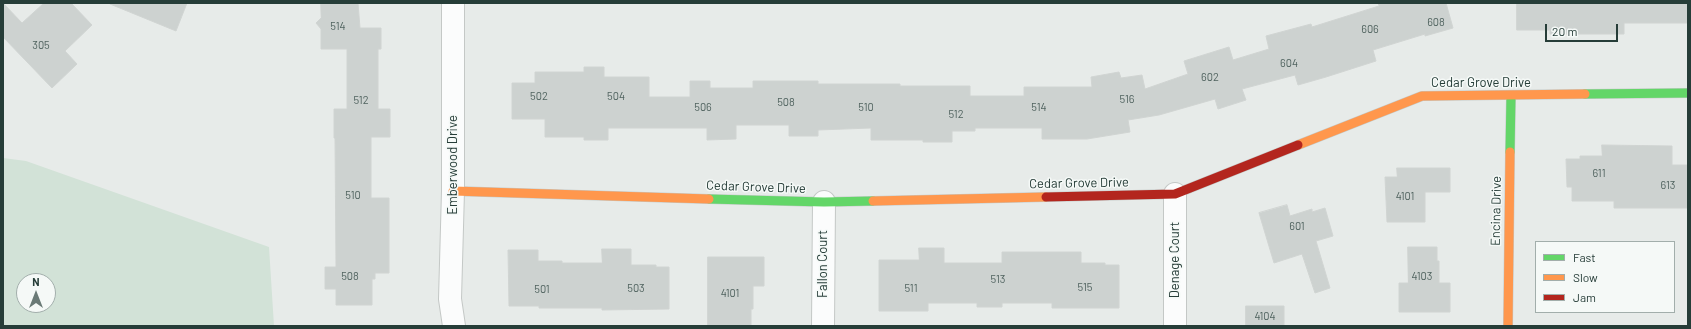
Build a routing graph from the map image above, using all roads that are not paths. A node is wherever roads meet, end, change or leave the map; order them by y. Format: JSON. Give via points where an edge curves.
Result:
{"nodes":[{"id":1,"x":453,"y":3,"type":"edge"},
{"id":2,"x":1688,"y":93,"type":"edge"},
{"id":3,"x":1511,"y":96,"type":"junction"},
{"id":4,"x":453,"y":191,"type":"junction"},
{"id":5,"x":1175,"y":194,"type":"junction"},
{"id":6,"x":824,"y":202,"type":"junction"},
{"id":7,"x":454,"y":326,"type":"edge"},
{"id":8,"x":823,"y":326,"type":"edge"},
{"id":9,"x":1175,"y":326,"type":"edge"},
{"id":10,"x":1508,"y":326,"type":"edge"}],
"edges":[{"from":1,"to":4,"type":"street","name":"Emberwood Drive"},
{"from":2,"to":3,"type":"street","name":"Cedar Grove Drive"},
{"from":3,"to":5,"type":"street","name":"Cedar Grove Drive","via":[[1422,96]]},
{"from":3,"to":10,"type":"street","name":"Encina Drive"},
{"from":4,"to":6,"type":"street","name":"Cedar Grove Drive"},
{"from":4,"to":7,"type":"street","name":"Emberwood Drive","via":[[450,299]]},
{"from":5,"to":6,"type":"street","name":"Cedar Grove Drive"},
{"from":5,"to":9,"type":"street","name":"Denage Court"},
{"from":6,"to":8,"type":"street","name":"Fallon Court"}]}
